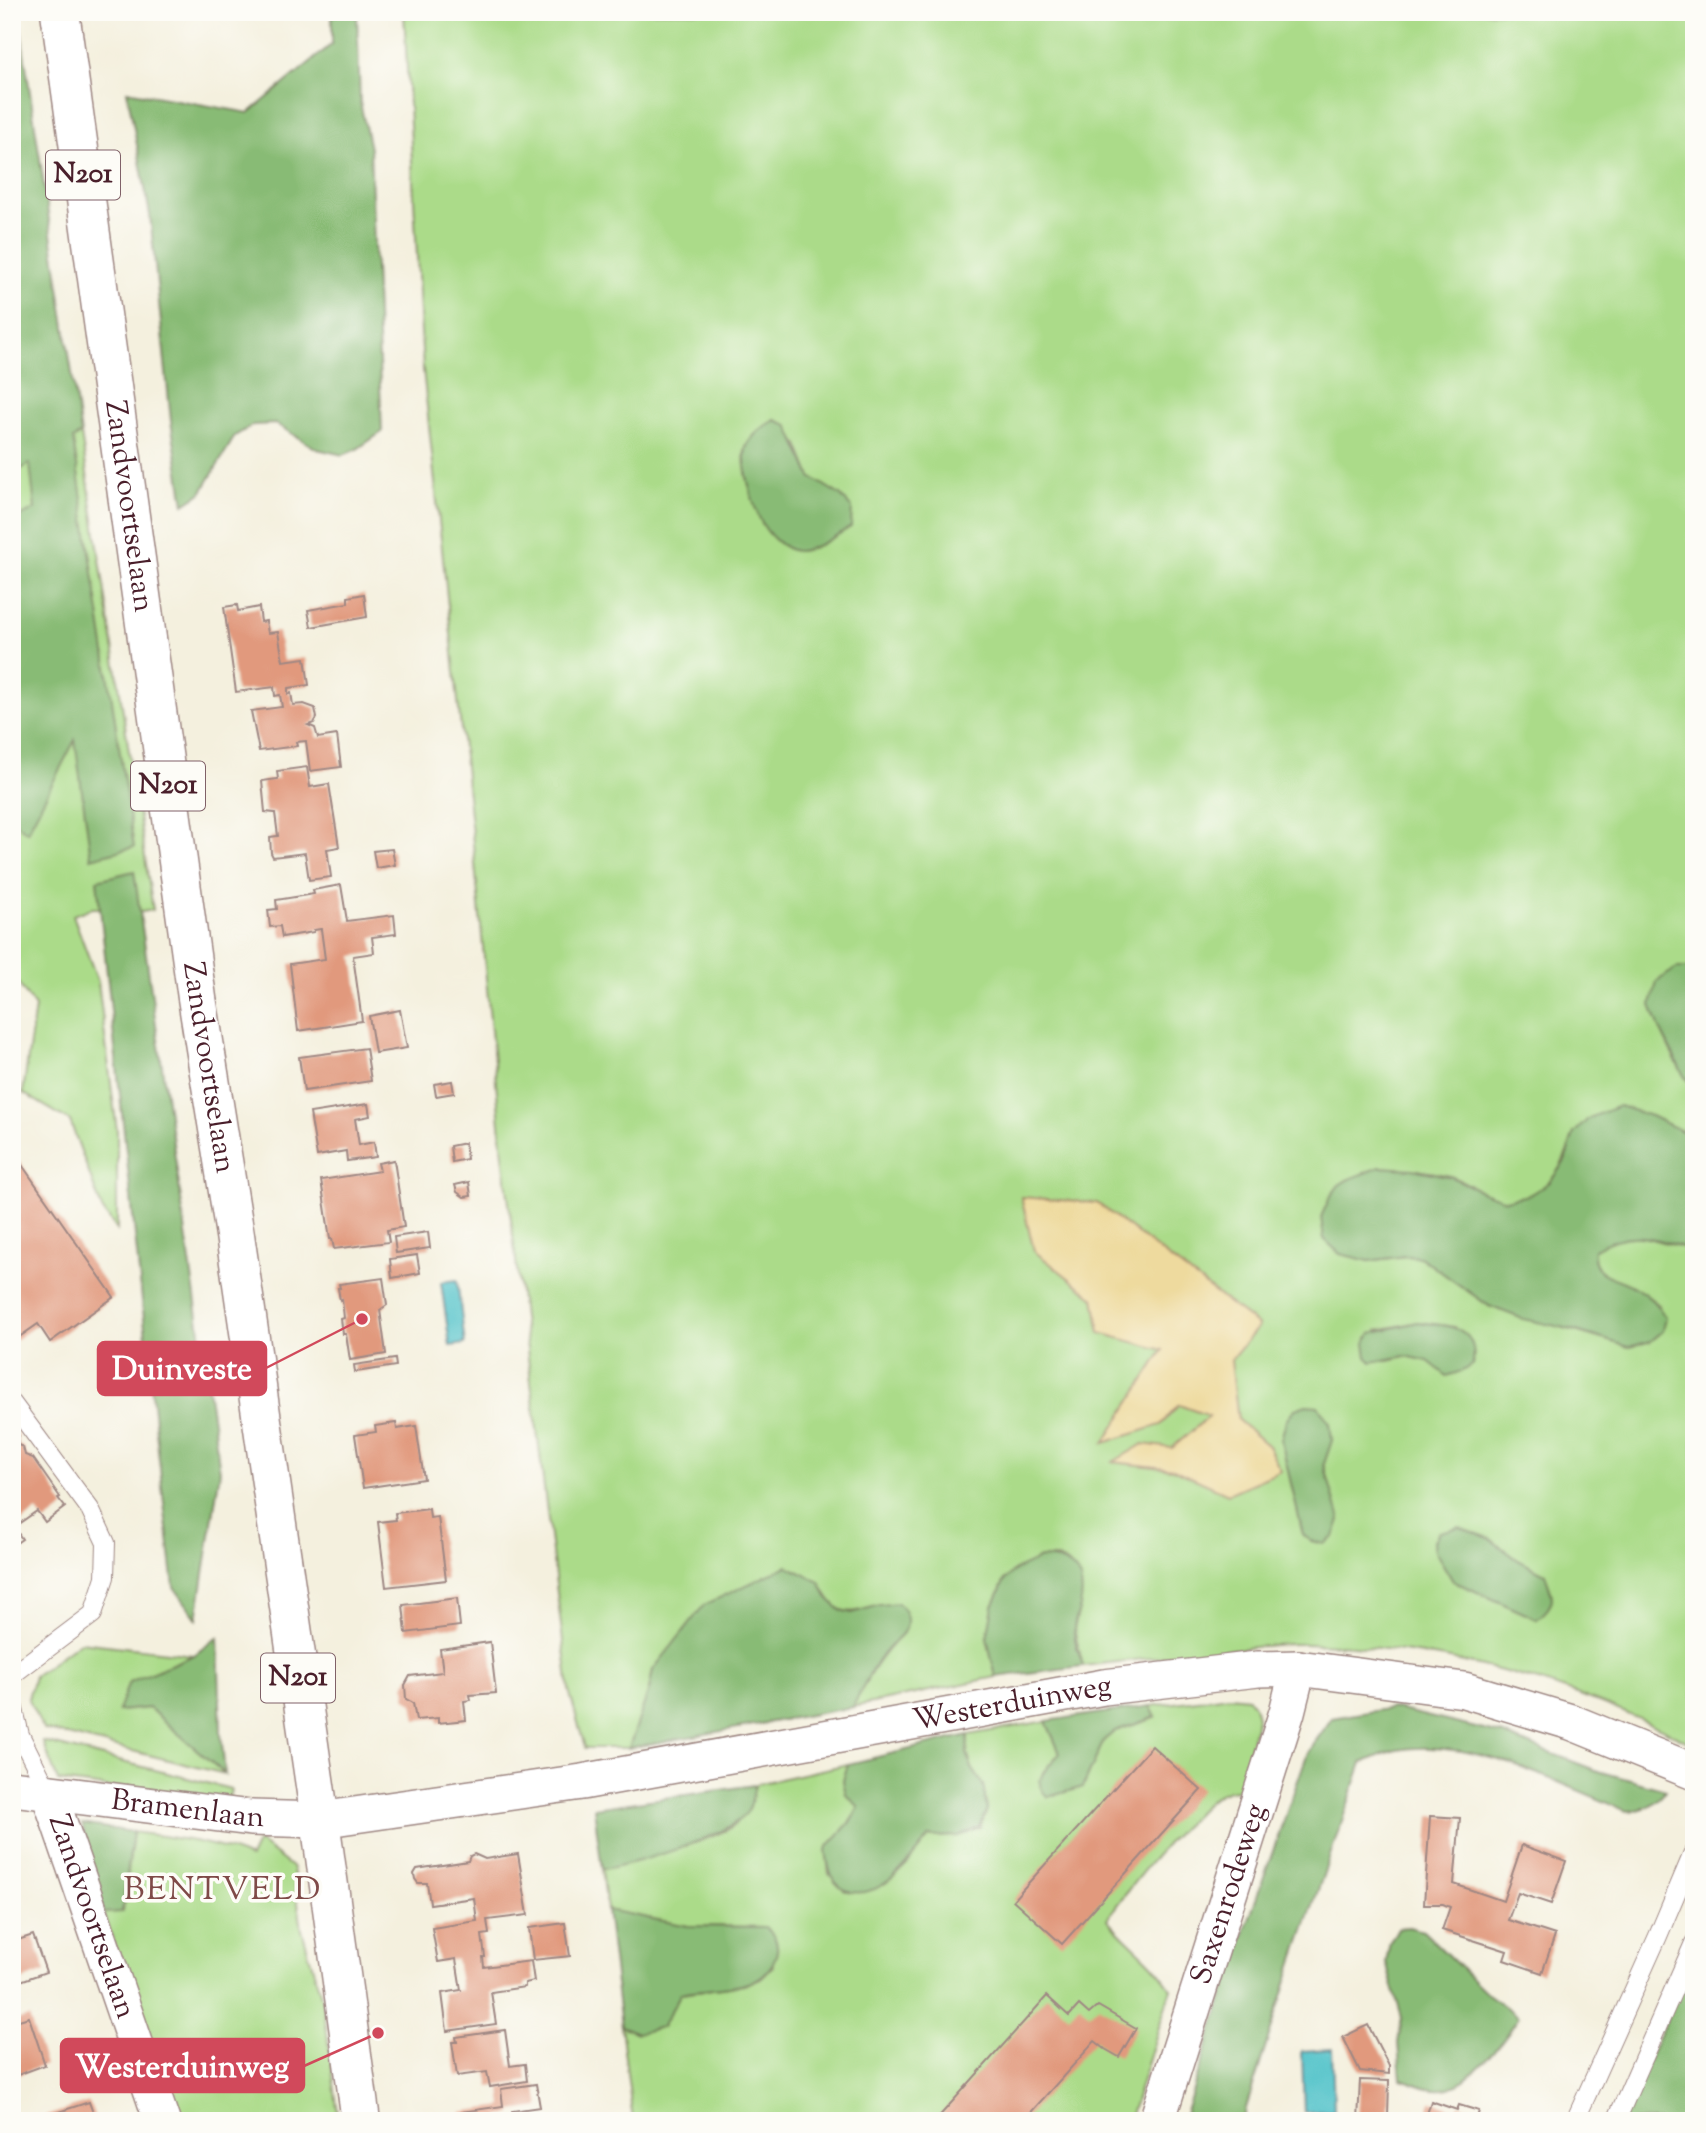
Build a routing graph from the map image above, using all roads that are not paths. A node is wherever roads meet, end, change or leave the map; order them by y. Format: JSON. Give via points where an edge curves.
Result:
{"nodes":[{"id":1,"x":60,"y":12,"type":"edge"},
{"id":2,"x":12,"y":1403,"type":"edge"},
{"id":3,"x":1298,"y":1668,"type":"junction"},
{"id":4,"x":12,"y":1675,"type":"edge"},
{"id":5,"x":12,"y":1701,"type":"edge"},
{"id":6,"x":1694,"y":1772,"type":"edge"},
{"id":7,"x":12,"y":1788,"type":"edge"},
{"id":8,"x":50,"y":1793,"type":"junction"},
{"id":9,"x":320,"y":1820,"type":"junction"},
{"id":10,"x":1694,"y":1851,"type":"edge"},
{"id":11,"x":1694,"y":1942,"type":"edge"},
{"id":12,"x":162,"y":2121,"type":"edge"},
{"id":13,"x":361,"y":2121,"type":"edge"},
{"id":14,"x":1157,"y":2121,"type":"edge"},
{"id":15,"x":1575,"y":2121,"type":"edge"},
{"id":16,"x":1616,"y":2121,"type":"edge"}],
"edges":[{"from":1,"to":9,"type":"main road","name":"Zandvoortselaan","number":"N201","via":[[197,998]]},
{"from":2,"to":4,"type":"lane","via":[[90,1509],[106,1543],[105,1577],[93,1614]]},
{"from":3,"to":6,"type":"street","name":"Westerduinweg","via":[[1464,1690],[1571,1721]]},
{"from":3,"to":9,"type":"street","name":"Westerduinweg","via":[[1104,1687],[582,1782]]},
{"from":3,"to":14,"type":"street","name":"Saxenrodeweg"},
{"from":5,"to":8,"type":"lane","via":[[20,1735]]},
{"from":7,"to":8,"type":"street","name":"Bramenlaan"},
{"from":8,"to":9,"type":"street","name":"Bramenlaan","via":[[251,1818]]},
{"from":8,"to":12,"type":"street","name":"Zandvoortselaan"},
{"from":9,"to":13,"type":"main road","name":"Zandvoortselaan","number":"N201"},
{"from":10,"to":15,"type":"lane"},
{"from":11,"to":16,"type":"lane"}]}
